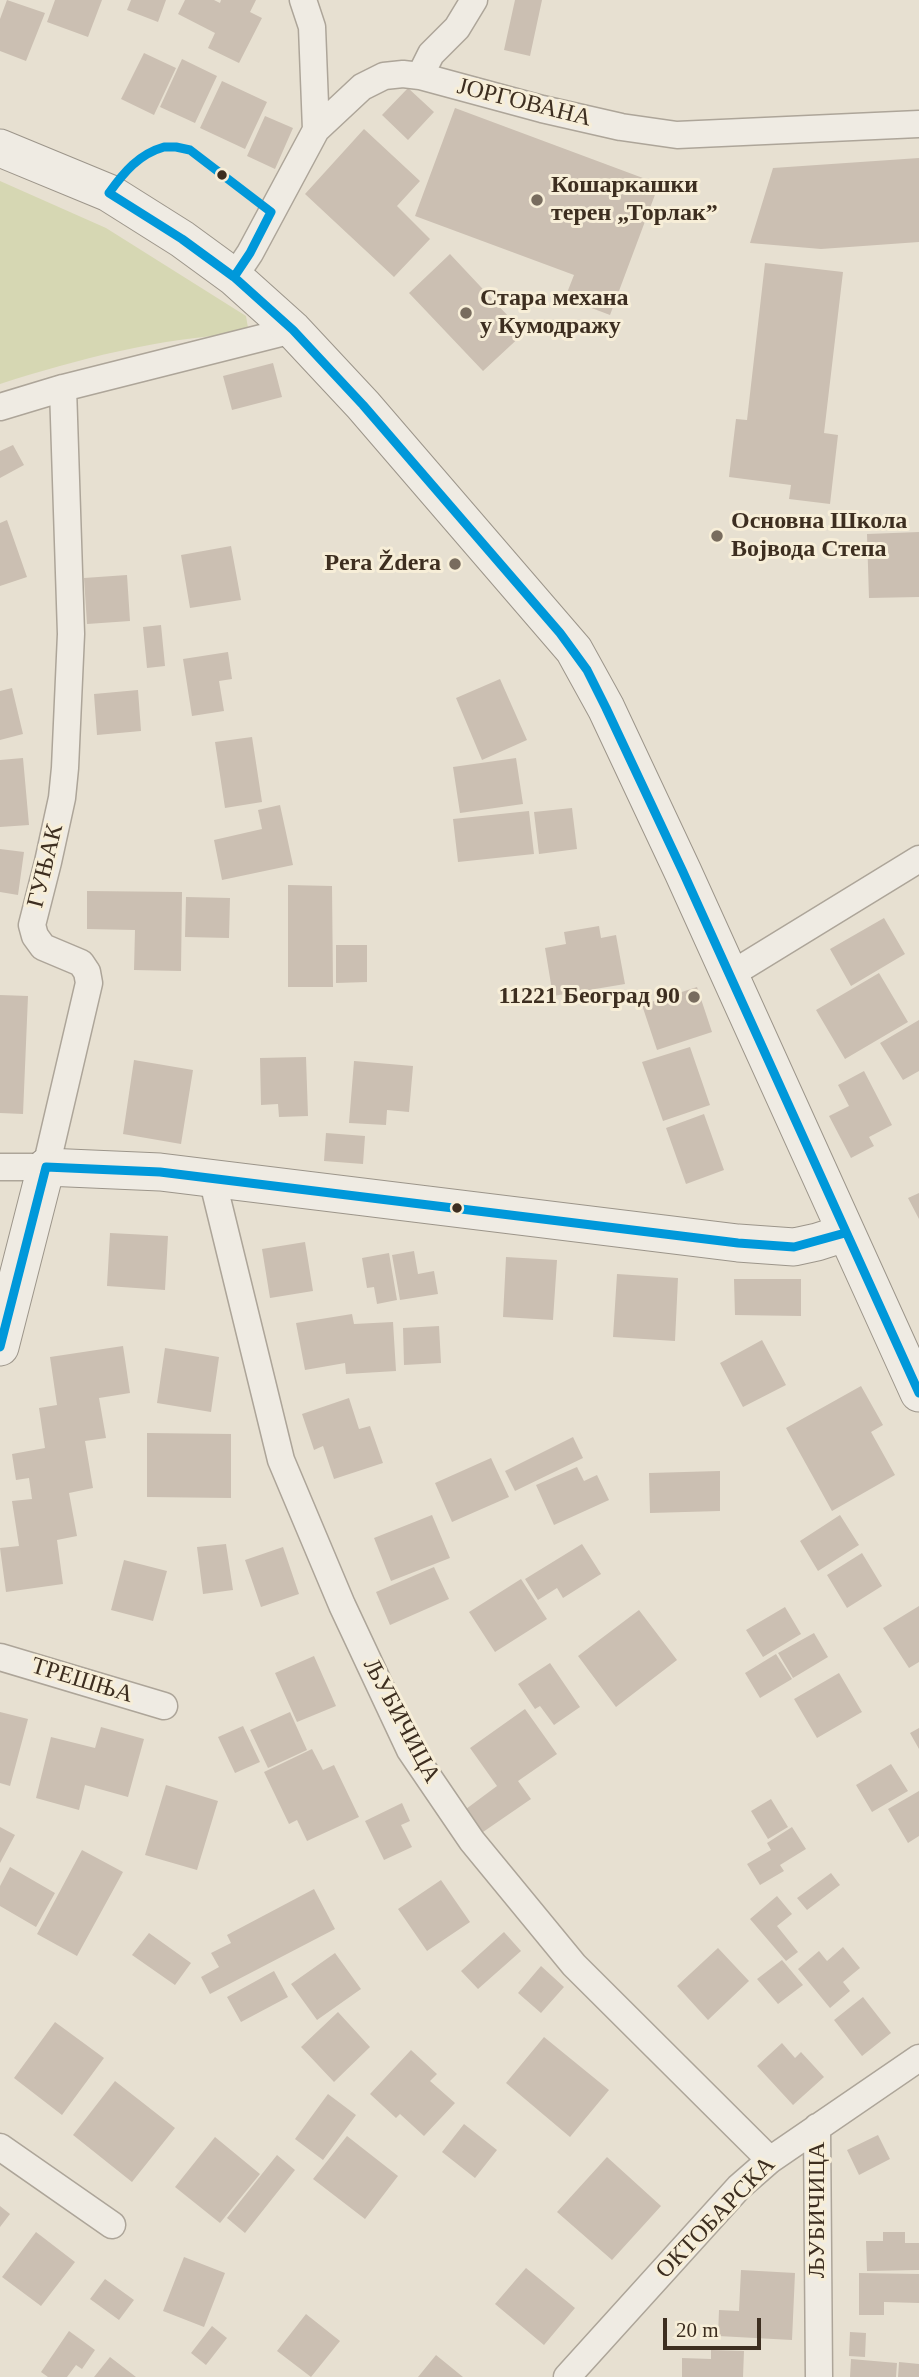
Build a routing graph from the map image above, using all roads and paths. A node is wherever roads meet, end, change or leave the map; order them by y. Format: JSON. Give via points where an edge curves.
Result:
{"nodes":[{"id":1,"x":303,"y":0,"type":"edge"},
{"id":2,"x":474,"y":0,"type":"edge"},
{"id":3,"x":420,"y":76,"type":"junction"},
{"id":4,"x":919,"y":124,"type":"edge"},
{"id":5,"x":316,"y":130,"type":"junction"},
{"id":6,"x":0,"y":148,"type":"edge"},
{"id":7,"x":234,"y":277,"type":"junction"},
{"id":8,"x":293,"y":330,"type":"junction"},
{"id":9,"x":63,"y":388,"type":"junction"},
{"id":10,"x":0,"y":407,"type":"edge"},
{"id":11,"x":919,"y":859,"type":"edge"},
{"id":12,"x":730,"y":975,"type":"junction"},
{"id":13,"x":0,"y":1167,"type":"edge"},
{"id":14,"x":46,"y":1167,"type":"junction"},
{"id":15,"x":212,"y":1178,"type":"junction"},
{"id":16,"x":845,"y":1233,"type":"junction"},
{"id":17,"x":0,"y":1347,"type":"edge"},
{"id":18,"x":919,"y":1394,"type":"edge"},
{"id":19,"x":0,"y":1657,"type":"edge"},
{"id":20,"x":164,"y":1706,"type":"dead end"},
{"id":21,"x":919,"y":2059,"type":"edge"},
{"id":22,"x":817,"y":2127,"type":"junction"},
{"id":23,"x":0,"y":2147,"type":"edge"},
{"id":24,"x":770,"y":2160,"type":"junction"},
{"id":25,"x":112,"y":2225,"type":"dead end"},
{"id":26,"x":567,"y":2377,"type":"edge"},
{"id":27,"x":819,"y":2377,"type":"edge"}],
"edges":[{"from":1,"to":5,"type":"street","via":[[312,27]]},
{"from":2,"to":3,"type":"street","via":[[457,29],[431,54]]},
{"from":3,"to":4,"type":"street","name":"ЈОРГОВАНА","via":[[542,109],[677,135]]},
{"from":3,"to":5,"type":"street","name":"ЈОРГОВАНА","via":[[384,76],[362,87]]},
{"from":5,"to":7,"type":"street","name":"ЈОРГОВАНА"},
{"from":6,"to":7,"type":"street","via":[[109,193]]},
{"from":7,"to":8,"type":"street"},
{"from":8,"to":9,"type":"street"},
{"from":8,"to":12,"type":"street","via":[[574,650],[606,708]]},
{"from":9,"to":10,"type":"street"},
{"from":9,"to":14,"type":"street","name":"ГУЊАК","via":[[71,634],[65,768],[32,925],[43,947],[81,963],[89,983]]},
{"from":11,"to":12,"type":"street"},
{"from":12,"to":16,"type":"street"},
{"from":13,"to":14,"type":"street"},
{"from":14,"to":15,"type":"street"},
{"from":14,"to":17,"type":"street","name":"ГУЊАК"},
{"from":15,"to":16,"type":"street","via":[[738,1243],[794,1247]]},
{"from":15,"to":24,"type":"street","name":"ЉУБИЧИЦА","via":[[281,1460],[410,1750],[472,1841],[574,1965]]},
{"from":16,"to":18,"type":"street"},
{"from":19,"to":20,"type":"street","name":"ТРЕШЊА"},
{"from":21,"to":22,"type":"street","name":"ОКТОБАРСКА"},
{"from":22,"to":24,"type":"street","name":"ОКТОБАРСКА"},
{"from":22,"to":27,"type":"street","name":"ЉУБИЧИЦА"},
{"from":23,"to":25,"type":"street"},
{"from":24,"to":26,"type":"street","name":"ОКТОБАРСКА","via":[[739,2187]]}]}
